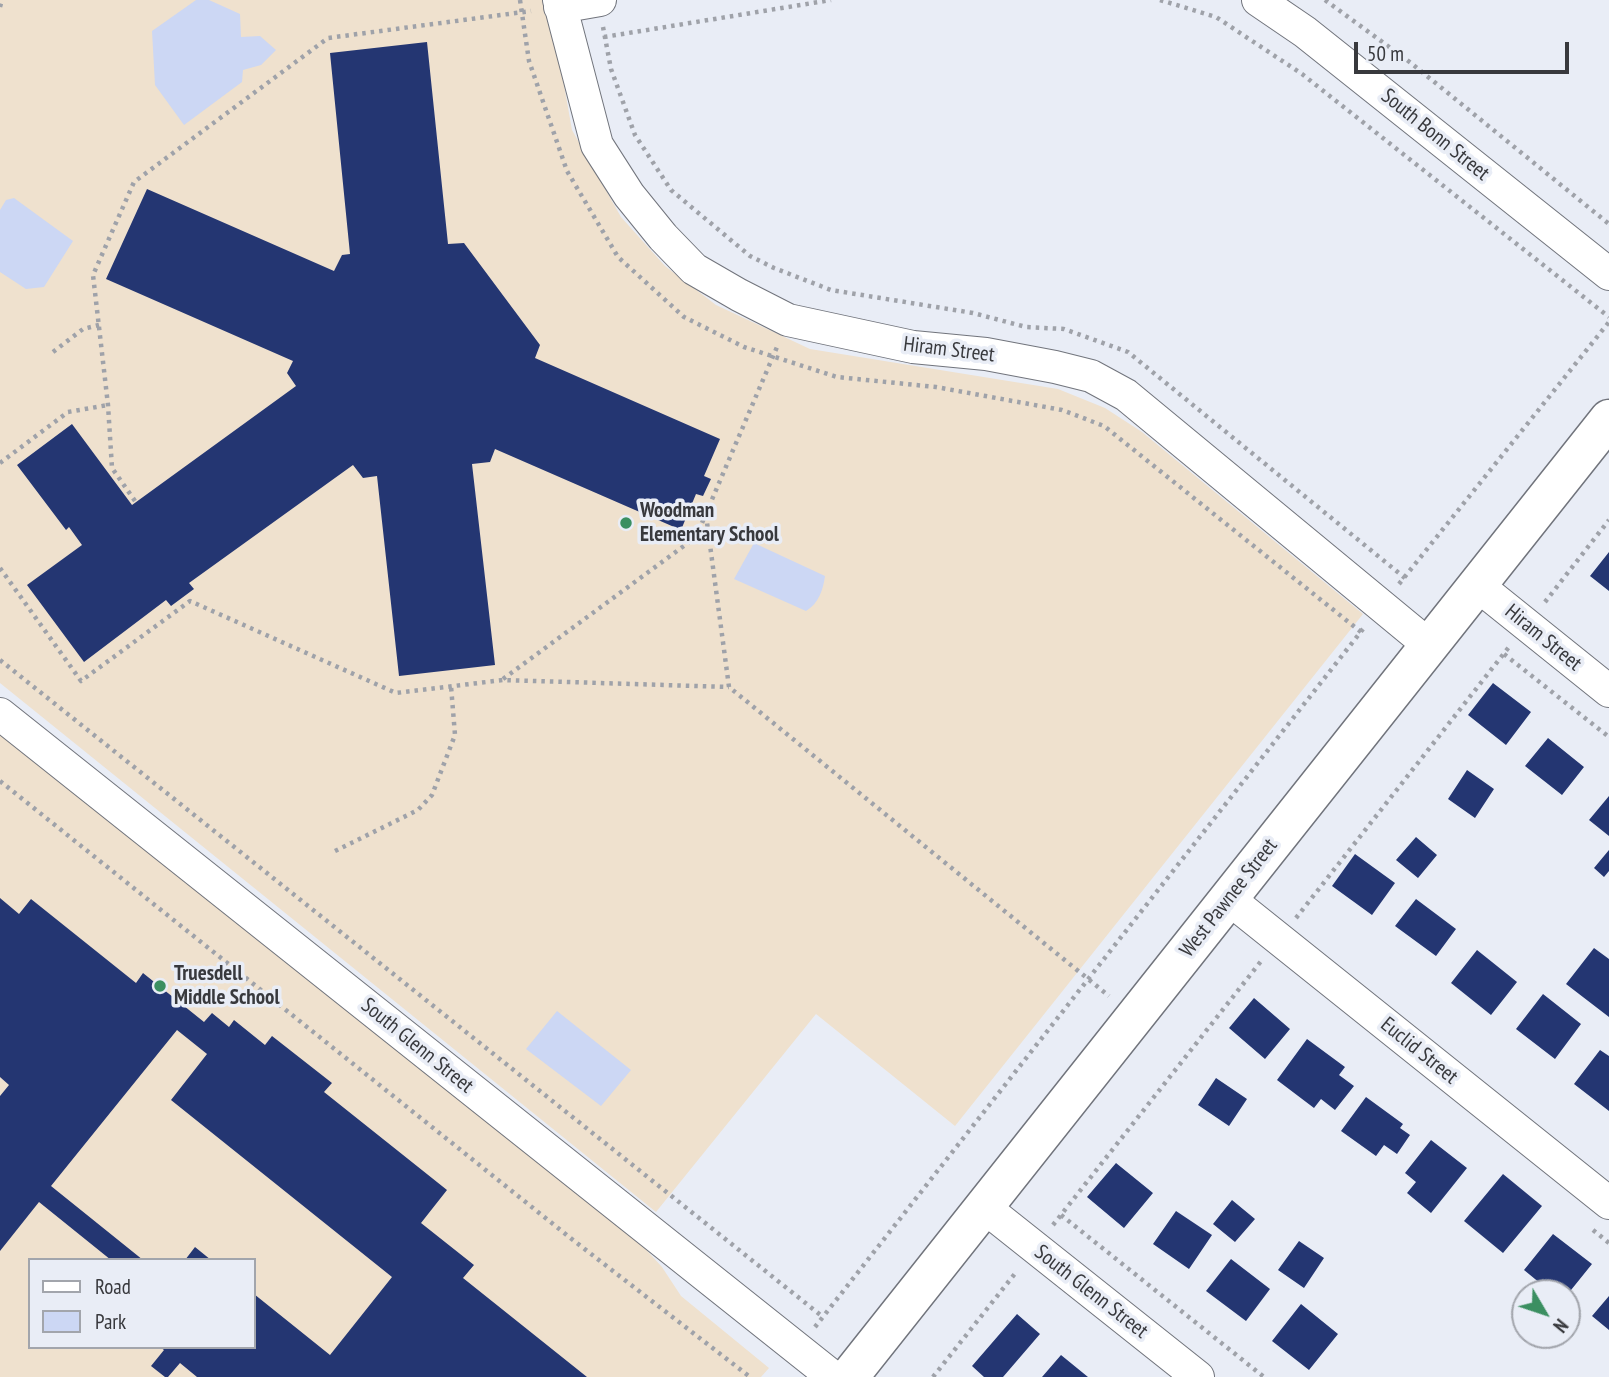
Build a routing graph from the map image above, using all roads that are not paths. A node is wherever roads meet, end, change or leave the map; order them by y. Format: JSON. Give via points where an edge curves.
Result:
{"nodes":[{"id":1,"x":599,"y":0,"type":"edge"},
{"id":2,"x":1258,"y":0,"type":"edge"},
{"id":3,"x":560,"y":3,"type":"edge"},
{"id":4,"x":1609,"y":274,"type":"edge"},
{"id":5,"x":1609,"y":419,"type":"edge"},
{"id":6,"x":1477,"y":585,"type":"junction"},
{"id":7,"x":1430,"y":646,"type":"junction"},
{"id":8,"x":1609,"y":691,"type":"edge"},
{"id":9,"x":0,"y":714,"type":"edge"},
{"id":10,"x":1229,"y":899,"type":"junction"},
{"id":11,"x":1609,"y":1203,"type":"edge"},
{"id":12,"x":984,"y":1207,"type":"junction"},
{"id":13,"x":833,"y":1377,"type":"edge"},
{"id":14,"x":849,"y":1377,"type":"edge"},
{"id":15,"x":1198,"y":1377,"type":"edge"}],
"edges":[{"from":1,"to":3,"type":"street"},
{"from":2,"to":4,"type":"street","name":"South Bonn Street","via":[[1305,32]]},
{"from":3,"to":7,"type":"street","name":"Hiram Street","via":[[597,145],[629,195],[694,269],[788,320],[1091,376],[1126,395]]},
{"from":5,"to":6,"type":"main road","name":"West Pawnee Street"},
{"from":6,"to":7,"type":"main road","name":"West Pawnee Street"},
{"from":6,"to":8,"type":"street","name":"Hiram Street"},
{"from":7,"to":10,"type":"main road","name":"West Pawnee Street"},
{"from":9,"to":13,"type":"street","name":"South Glenn Street"},
{"from":10,"to":11,"type":"street","name":"Euclid Street"},
{"from":10,"to":12,"type":"main road","name":"West Pawnee Street"},
{"from":12,"to":14,"type":"main road","name":"West Pawnee Street"},
{"from":12,"to":15,"type":"street","name":"South Glenn Street"}]}
